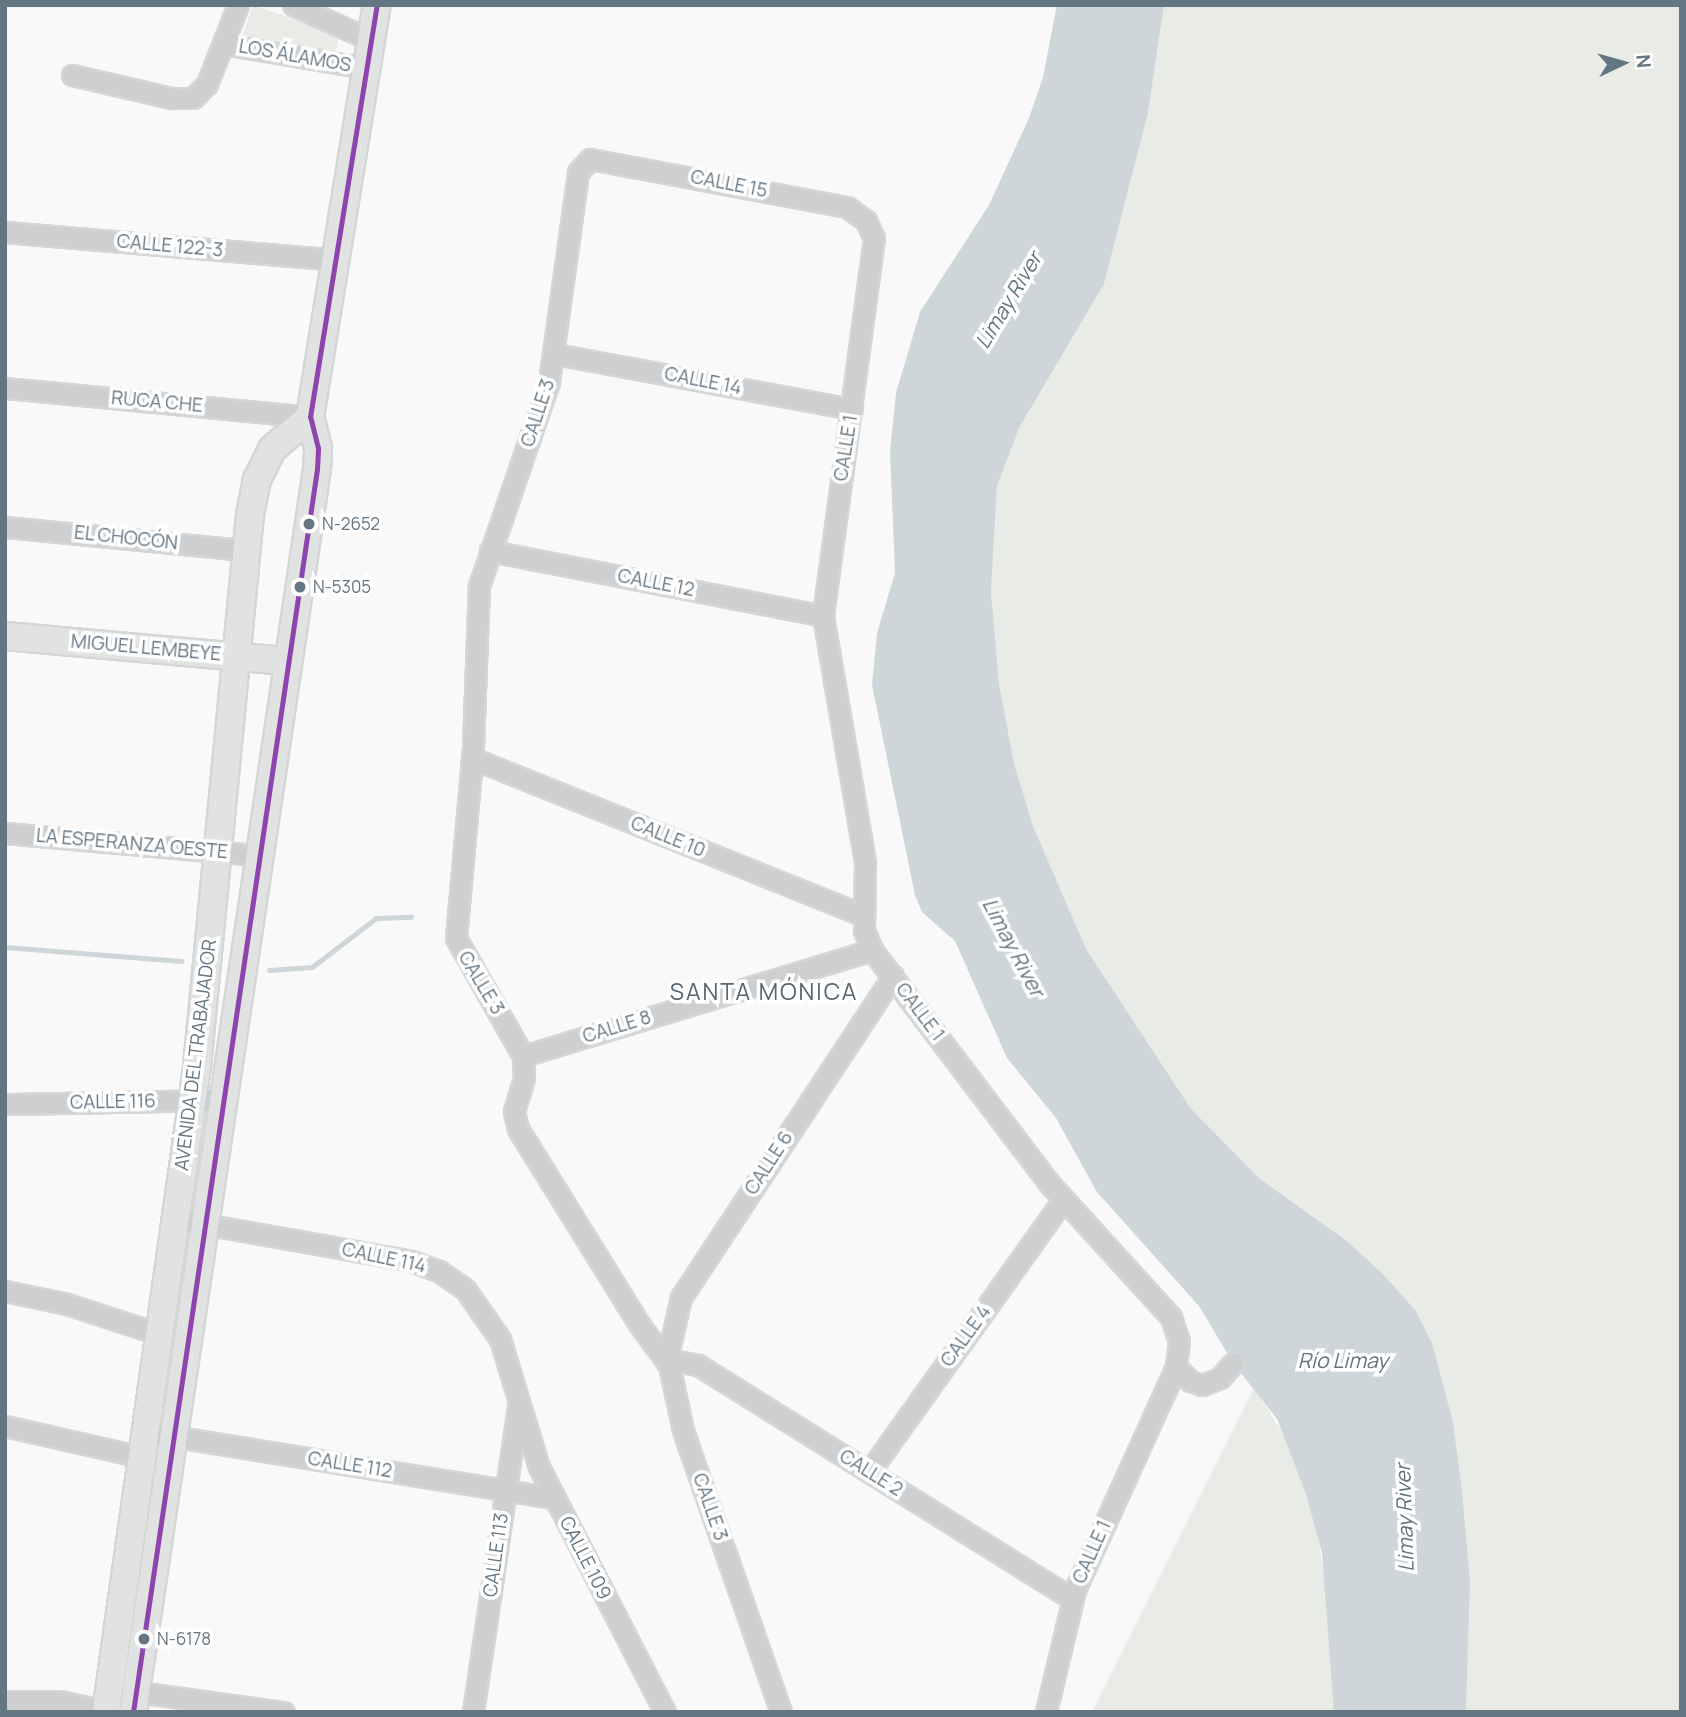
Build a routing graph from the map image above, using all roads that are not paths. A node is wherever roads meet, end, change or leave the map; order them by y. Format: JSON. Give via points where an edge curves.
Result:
{"nodes":[{"id":1,"x":238,"y":5,"type":"edge"},
{"id":2,"x":293,"y":5,"type":"edge"},
{"id":3,"x":377,"y":5,"type":"edge"},
{"id":4,"x":371,"y":40,"type":"junction"},
{"id":5,"x":222,"y":44,"type":"junction"},
{"id":6,"x":367,"y":68,"type":"junction"},
{"id":7,"x":72,"y":75,"type":"dead end"},
{"id":8,"x":586,"y":160,"type":"joint"},
{"id":9,"x":866,"y":221,"type":"joint"},
{"id":10,"x":5,"y":232,"type":"edge"},
{"id":11,"x":335,"y":260,"type":"junction"},
{"id":12,"x":555,"y":354,"type":"junction"},
{"id":13,"x":5,"y":388,"type":"edge"},
{"id":14,"x":852,"y":409,"type":"junction"},
{"id":15,"x":310,"y":417,"type":"junction"},
{"id":16,"x":5,"y":527,"type":"edge"},
{"id":17,"x":246,"y":550,"type":"junction"},
{"id":18,"x":490,"y":551,"type":"junction"},
{"id":19,"x":822,"y":616,"type":"junction"},
{"id":20,"x":5,"y":636,"type":"edge"},
{"id":21,"x":236,"y":657,"type":"junction"},
{"id":22,"x":287,"y":662,"type":"junction"},
{"id":23,"x":472,"y":758,"type":"junction"},
{"id":24,"x":5,"y":833,"type":"edge"},
{"id":25,"x":218,"y":852,"type":"junction"},
{"id":26,"x":258,"y":855,"type":"junction"},
{"id":27,"x":863,"y":915,"type":"junction"},
{"id":28,"x":873,"y":950,"type":"junction"},
{"id":29,"x":892,"y":976,"type":"junction"},
{"id":30,"x":523,"y":1056,"type":"junction"},
{"id":31,"x":220,"y":1100,"type":"junction"},
{"id":32,"x":193,"y":1101,"type":"junction"},
{"id":33,"x":5,"y":1104,"type":"edge"},
{"id":34,"x":1063,"y":1200,"type":"junction"},
{"id":35,"x":176,"y":1219,"type":"junction"},
{"id":36,"x":202,"y":1224,"type":"junction"},
{"id":37,"x":5,"y":1291,"type":"edge"},
{"id":38,"x":159,"y":1334,"type":"junction"},
{"id":39,"x":667,"y":1359,"type":"junction"},
{"id":40,"x":1233,"y":1363,"type":"dead end"},
{"id":41,"x":1176,"y":1367,"type":"junction"},
{"id":42,"x":519,"y":1398,"type":"junction"},
{"id":43,"x":5,"y":1426,"type":"edge"},
{"id":44,"x":172,"y":1436,"type":"junction"},
{"id":45,"x":144,"y":1444,"type":"junction"},
{"id":46,"x":869,"y":1472,"type":"junction"},
{"id":47,"x":505,"y":1490,"type":"junction"},
{"id":48,"x":554,"y":1498,"type":"junction"},
{"id":49,"x":1072,"y":1600,"type":"junction"},
{"id":50,"x":5,"y":1700,"type":"edge"},
{"id":51,"x":134,"y":1703,"type":"edge"},
{"id":52,"x":108,"y":1711,"type":"edge"},
{"id":53,"x":284,"y":1712,"type":"edge"},
{"id":54,"x":473,"y":1712,"type":"edge"},
{"id":55,"x":665,"y":1712,"type":"edge"},
{"id":56,"x":781,"y":1712,"type":"edge"},
{"id":57,"x":1046,"y":1712,"type":"edge"}],
"edges":[{"from":1,"to":5,"type":"street"},
{"from":2,"to":4,"type":"street","name":"LOS ÁLAMOS"},
{"from":3,"to":4,"type":"street","name":"AVENIDA DEL TRABAJADOR"},
{"from":4,"to":6,"type":"street","name":"AVENIDA DEL TRABAJADOR"},
{"from":5,"to":6,"type":"street","name":"LOS ÁLAMOS"},
{"from":5,"to":7,"type":"street","via":[[207,84],[193,98],[172,98]]},
{"from":6,"to":11,"type":"street","name":"AVENIDA DEL TRABAJADOR"},
{"from":8,"to":9,"type":"street","name":"CALLE 15","via":[[840,205]]},
{"from":8,"to":12,"type":"street","name":"CALLE 3","via":[[578,173]]},
{"from":9,"to":14,"type":"street","name":"CALLE 1","via":[[875,256]]},
{"from":10,"to":11,"type":"street","name":"CALLE 122-3"},
{"from":11,"to":15,"type":"street","name":"AVENIDA DEL TRABAJADOR"},
{"from":12,"to":14,"type":"street","name":"CALLE 14"},
{"from":12,"to":18,"type":"street","name":"CALLE 3"},
{"from":13,"to":15,"type":"street","name":"RUCA CHE"},
{"from":14,"to":19,"type":"street","name":"CALLE 1"},
{"from":15,"to":17,"type":"street","name":"AVENIDA DEL TRABAJADOR","via":[[283,436],[263,464]]},
{"from":15,"to":22,"type":"street","name":"AVENIDA DEL TRABAJADOR","via":[[317,462]]},
{"from":16,"to":17,"type":"street","name":"EL CHOCÓN"},
{"from":17,"to":21,"type":"street","name":"AVENIDA DEL TRABAJADOR"},
{"from":18,"to":19,"type":"street","name":"CALLE 12"},
{"from":18,"to":23,"type":"street","name":"CALLE 3","via":[[476,609]]},
{"from":19,"to":27,"type":"street","name":"CALLE 1","via":[[867,872]]},
{"from":20,"to":21,"type":"street","name":"MIGUEL LEMBEYE"},
{"from":21,"to":22,"type":"street","name":"MIGUEL LEMBEYE"},
{"from":21,"to":25,"type":"street","name":"AVENIDA DEL TRABAJADOR"},
{"from":22,"to":26,"type":"street","name":"AVENIDA DEL TRABAJADOR"},
{"from":23,"to":27,"type":"street","name":"CALLE 10"},
{"from":23,"to":30,"type":"street","name":"CALLE 3","via":[[456,938]]},
{"from":24,"to":25,"type":"street","name":"LA ESPERANZA OESTE"},
{"from":25,"to":26,"type":"street","name":"LA ESPERANZA OESTE"},
{"from":25,"to":32,"type":"street","name":"AVENIDA DEL TRABAJADOR"},
{"from":26,"to":31,"type":"street","name":"AVENIDA DEL TRABAJADOR"},
{"from":27,"to":28,"type":"street","name":"CALLE 1"},
{"from":28,"to":29,"type":"street","name":"CALLE 1"},
{"from":28,"to":30,"type":"street","name":"CALLE 8"},
{"from":29,"to":34,"type":"street","name":"CALLE 1"},
{"from":29,"to":39,"type":"street","name":"CALLE 6","via":[[681,1297]]},
{"from":30,"to":39,"type":"street","name":"CALLE 3","via":[[524,1079],[514,1111],[518,1129],[639,1324]]},
{"from":31,"to":32,"type":"street","name":"CALLE 116"},
{"from":31,"to":36,"type":"street","name":"AVENIDA DEL TRABAJADOR"},
{"from":32,"to":33,"type":"street","name":"CALLE 116"},
{"from":32,"to":35,"type":"street","name":"AVENIDA DEL TRABAJADOR"},
{"from":34,"to":41,"type":"street","name":"CALLE 1","via":[[1171,1317],[1179,1342]]},
{"from":34,"to":46,"type":"street","name":"CALLE 4"},
{"from":35,"to":36,"type":"street","name":"CALLE 114"},
{"from":35,"to":38,"type":"street","name":"AVENIDA DEL TRABAJADOR"},
{"from":36,"to":42,"type":"street","name":"CALLE 114","via":[[411,1261],[439,1271],[465,1289],[493,1325]]},
{"from":36,"to":44,"type":"street","name":"AVENIDA DEL TRABAJADOR"},
{"from":37,"to":38,"type":"street","via":[[67,1304]]},
{"from":38,"to":45,"type":"street","name":"AVENIDA DEL TRABAJADOR"},
{"from":39,"to":46,"type":"street","name":"CALLE 2","via":[[698,1365]]},
{"from":39,"to":56,"type":"street","name":"CALLE 3","via":[[683,1430]]},
{"from":40,"to":41,"type":"street","via":[[1215,1382],[1202,1385],[1190,1381]]},
{"from":41,"to":49,"type":"street","name":"CALLE 1"},
{"from":42,"to":47,"type":"street","name":"CALLE 113"},
{"from":42,"to":48,"type":"street","name":"CALLE 109","via":[[533,1452]]},
{"from":43,"to":45,"type":"street","name":"CALLE 112"},
{"from":44,"to":45,"type":"street","name":"CALLE 112"},
{"from":44,"to":47,"type":"street","name":"CALLE 112"},
{"from":44,"to":51,"type":"street","name":"AVENIDA DEL TRABAJADOR"},
{"from":45,"to":52,"type":"street","name":"AVENIDA DEL TRABAJADOR"},
{"from":46,"to":49,"type":"street","name":"CALLE 2"},
{"from":47,"to":48,"type":"street","name":"CALLE 112"},
{"from":47,"to":54,"type":"street","name":"CALLE 113"},
{"from":48,"to":55,"type":"street","name":"CALLE 109"},
{"from":49,"to":57,"type":"street","name":"CALLE 1"},
{"from":50,"to":52,"type":"street","via":[[60,1701]]},
{"from":51,"to":52,"type":"street"},
{"from":51,"to":53,"type":"street"}]}
